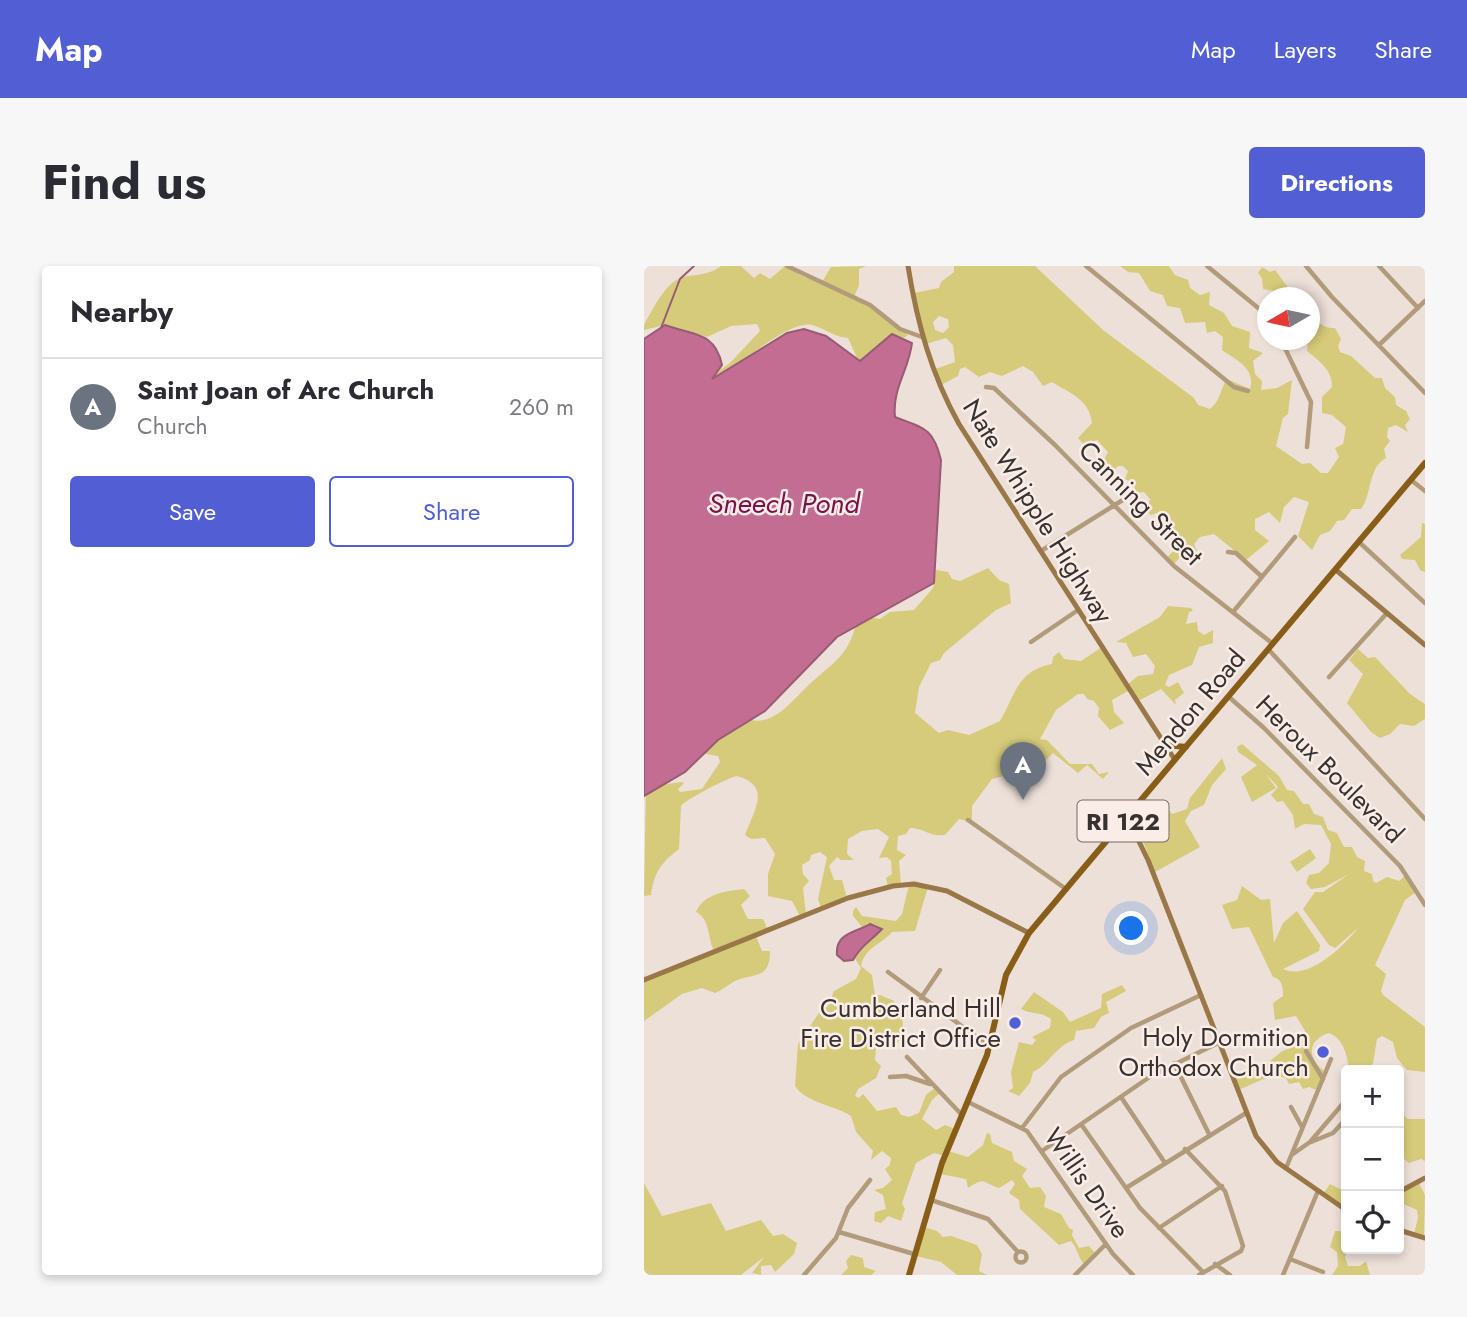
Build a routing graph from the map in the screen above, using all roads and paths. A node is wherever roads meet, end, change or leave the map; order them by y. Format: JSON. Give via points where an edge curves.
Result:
{"nodes":[{"id":1,"x":787,"y":266,"type":"edge"},
{"id":2,"x":908,"y":266,"type":"edge"},
{"id":3,"x":1086,"y":266,"type":"edge"},
{"id":4,"x":1207,"y":266,"type":"edge"},
{"id":5,"x":1306,"y":266,"type":"edge"},
{"id":6,"x":1379,"y":266,"type":"edge"},
{"id":7,"x":1425,"y":301,"type":"edge"},
{"id":8,"x":1257,"y":307,"type":"edge"},
{"id":9,"x":1418,"y":308,"type":"junction"},
{"id":10,"x":922,"y":337,"type":"junction"},
{"id":11,"x":1379,"y":345,"type":"junction"},
{"id":12,"x":1286,"y":350,"type":"edge"},
{"id":13,"x":986,"y":387,"type":"dead end"},
{"id":14,"x":1248,"y":391,"type":"dead end"},
{"id":15,"x":1425,"y":393,"type":"edge"},
{"id":16,"x":1307,"y":447,"type":"dead end"},
{"id":17,"x":1425,"y":463,"type":"edge"},
{"id":18,"x":1411,"y":480,"type":"junction"},
{"id":19,"x":1425,"y":491,"type":"edge"},
{"id":20,"x":1133,"y":493,"type":"dead end"},
{"id":21,"x":1113,"y":505,"type":"junction"},
{"id":22,"x":1294,"y":537,"type":"dead end"},
{"id":23,"x":1359,"y":542,"type":"junction"},
{"id":24,"x":1041,"y":551,"type":"junction"},
{"id":25,"x":1228,"y":552,"type":"dead end"},
{"id":26,"x":1336,"y":570,"type":"junction"},
{"id":27,"x":1261,"y":576,"type":"junction"},
{"id":28,"x":1425,"y":603,"type":"edge"},
{"id":29,"x":1078,"y":610,"type":"junction"},
{"id":30,"x":1233,"y":612,"type":"junction"},
{"id":31,"x":1387,"y":613,"type":"junction"},
{"id":32,"x":1031,"y":642,"type":"dead end"},
{"id":33,"x":1425,"y":645,"type":"edge"},
{"id":34,"x":1271,"y":647,"type":"junction"},
{"id":35,"x":1329,"y":677,"type":"dead end"},
{"id":36,"x":1228,"y":697,"type":"junction"},
{"id":37,"x":1166,"y":746,"type":"junction"},
{"id":38,"x":1186,"y":747,"type":"junction"},
{"id":39,"x":1175,"y":760,"type":"junction"},
{"id":40,"x":1126,"y":817,"type":"junction"},
{"id":41,"x":1425,"y":819,"type":"edge"},
{"id":42,"x":968,"y":820,"type":"dead end"},
{"id":43,"x":1066,"y":889,"type":"junction"},
{"id":44,"x":1425,"y":905,"type":"edge"},
{"id":45,"x":1029,"y":933,"type":"junction"},
{"id":46,"x":940,"y":970,"type":"dead end"},
{"id":47,"x":888,"y":972,"type":"dead end"},
{"id":48,"x":644,"y":980,"type":"edge"},
{"id":49,"x":1202,"y":995,"type":"junction"},
{"id":50,"x":921,"y":998,"type":"junction"},
{"id":51,"x":1221,"y":1042,"type":"junction"},
{"id":52,"x":989,"y":1046,"type":"junction"},
{"id":53,"x":1306,"y":1051,"type":"dead end"},
{"id":54,"x":906,"y":1057,"type":"dead end"},
{"id":55,"x":1331,"y":1059,"type":"dead end"},
{"id":56,"x":1174,"y":1063,"type":"junction"},
{"id":57,"x":890,"y":1077,"type":"dead end"},
{"id":58,"x":1323,"y":1080,"type":"junction"},
{"id":59,"x":934,"y":1086,"type":"junction"},
{"id":60,"x":1121,"y":1097,"type":"junction"},
{"id":61,"x":967,"y":1102,"type":"junction"},
{"id":62,"x":1341,"y":1106,"type":"edge"},
{"id":63,"x":1290,"y":1107,"type":"dead end"},
{"id":64,"x":1246,"y":1113,"type":"junction"},
{"id":65,"x":961,"y":1114,"type":"junction"},
{"id":66,"x":1081,"y":1124,"type":"junction"},
{"id":67,"x":1341,"y":1124,"type":"edge"},
{"id":68,"x":1023,"y":1128,"type":"junction"},
{"id":69,"x":1302,"y":1128,"type":"junction"},
{"id":70,"x":1209,"y":1134,"type":"junction"},
{"id":71,"x":1310,"y":1142,"type":"junction"},
{"id":72,"x":1185,"y":1149,"type":"junction"},
{"id":73,"x":1042,"y":1152,"type":"junction"},
{"id":74,"x":1292,"y":1154,"type":"junction"},
{"id":75,"x":1165,"y":1163,"type":"junction"},
{"id":76,"x":1286,"y":1168,"type":"junction"},
{"id":77,"x":1425,"y":1178,"type":"edge"},
{"id":78,"x":870,"y":1180,"type":"dead end"},
{"id":79,"x":1222,"y":1186,"type":"junction"},
{"id":80,"x":1126,"y":1188,"type":"junction"},
{"id":81,"x":1318,"y":1191,"type":"junction"},
{"id":82,"x":1401,"y":1191,"type":"edge"},
{"id":83,"x":931,"y":1200,"type":"junction"},
{"id":84,"x":1341,"y":1207,"type":"edge"},
{"id":85,"x":1159,"y":1228,"type":"junction"},
{"id":86,"x":839,"y":1232,"type":"junction"},
{"id":87,"x":1404,"y":1232,"type":"edge"},
{"id":88,"x":1425,"y":1238,"type":"edge"},
{"id":89,"x":1106,"y":1244,"type":"junction"},
{"id":90,"x":1018,"y":1252,"type":"dead end"},
{"id":91,"x":914,"y":1254,"type":"junction"},
{"id":92,"x":1290,"y":1259,"type":"junction"},
{"id":93,"x":1215,"y":1264,"type":"junction"},
{"id":94,"x":1323,"y":1272,"type":"dead end"},
{"id":95,"x":1201,"y":1273,"type":"edge"},
{"id":96,"x":804,"y":1275,"type":"edge"},
{"id":97,"x":909,"y":1275,"type":"edge"},
{"id":98,"x":1075,"y":1275,"type":"edge"},
{"id":99,"x":1133,"y":1275,"type":"edge"},
{"id":100,"x":1230,"y":1275,"type":"edge"},
{"id":101,"x":1283,"y":1275,"type":"edge"}],
"edges":[{"from":1,"to":10,"type":"street","via":[[870,305],[900,330]]},
{"from":2,"to":10,"type":"main road","name":"Nate Whipple Highway"},
{"from":3,"to":14,"type":"street","via":[[1234,387]]},
{"from":4,"to":8,"type":"street"},
{"from":5,"to":11,"type":"street"},
{"from":6,"to":9,"type":"street"},
{"from":7,"to":9,"type":"street"},
{"from":9,"to":11,"type":"street"},
{"from":10,"to":24,"type":"main road","name":"Nate Whipple Highway","via":[[959,424]]},
{"from":11,"to":15,"type":"street"},
{"from":12,"to":16,"type":"street","via":[[1311,402]]},
{"from":13,"to":21,"type":"street","name":"Canning Street","via":[[993,388],[1029,421]]},
{"from":17,"to":18,"type":"main road","name":"Mendon Road","number":"RI 122"},
{"from":18,"to":19,"type":"street"},
{"from":18,"to":23,"type":"main road","name":"Mendon Road","number":"RI 122"},
{"from":20,"to":21,"type":"street"},
{"from":21,"to":24,"type":"street"},
{"from":21,"to":30,"type":"street","name":"Canning Street","via":[[1174,566]]},
{"from":22,"to":27,"type":"street"},
{"from":23,"to":26,"type":"main road","name":"Mendon Road","number":"RI 122"},
{"from":23,"to":28,"type":"street"},
{"from":24,"to":29,"type":"main road","name":"Nate Whipple Highway"},
{"from":25,"to":27,"type":"street","via":[[1236,553]]},
{"from":26,"to":31,"type":"main road"},
{"from":26,"to":34,"type":"main road","name":"Mendon Road","number":"RI 122"},
{"from":27,"to":30,"type":"street"},
{"from":29,"to":32,"type":"street"},
{"from":29,"to":37,"type":"main road","name":"Nate Whipple Highway"},
{"from":30,"to":34,"type":"street","name":"Canning Street"},
{"from":31,"to":33,"type":"main road"},
{"from":31,"to":35,"type":"street"},
{"from":34,"to":36,"type":"main road","name":"Mendon Road","number":"RI 122"},
{"from":34,"to":41,"type":"street","name":"Canning Street"},
{"from":36,"to":38,"type":"main road","name":"Mendon Road","number":"RI 122"},
{"from":36,"to":44,"type":"street","name":"Heroux Boulevard","via":[[1400,866]]},
{"from":37,"to":38,"type":"main road"},
{"from":37,"to":39,"type":"main road","name":"Nate Whipple Highway"},
{"from":38,"to":39,"type":"main road","name":"Mendon Road","number":"RI 122"},
{"from":39,"to":40,"type":"main road","name":"Mendon Road","number":"RI 122"},
{"from":40,"to":43,"type":"main road","name":"Mendon Road","number":"RI 122"},
{"from":40,"to":49,"type":"main road","via":[[1140,840]]},
{"from":42,"to":43,"type":"street"},
{"from":43,"to":45,"type":"main road","name":"Mendon Road","number":"RI 122"},
{"from":45,"to":48,"type":"main road","via":[[947,891],[914,884],[893,886],[848,898]]},
{"from":45,"to":52,"type":"main road","name":"Mendon Road","number":"RI 122","via":[[1006,975]]},
{"from":46,"to":50,"type":"street"},
{"from":47,"to":50,"type":"street"},
{"from":49,"to":51,"type":"main road"},
{"from":49,"to":68,"type":"street","via":[[1131,1028],[1061,1077]]},
{"from":50,"to":52,"type":"street"},
{"from":51,"to":56,"type":"street"},
{"from":51,"to":64,"type":"main road"},
{"from":52,"to":61,"type":"main road","name":"Mendon Road","number":"RI 122"},
{"from":53,"to":58,"type":"street"},
{"from":54,"to":59,"type":"street"},
{"from":55,"to":58,"type":"street"},
{"from":56,"to":60,"type":"street"},
{"from":56,"to":70,"type":"street"},
{"from":57,"to":59,"type":"street","via":[[906,1076]]},
{"from":58,"to":69,"type":"street"},
{"from":59,"to":65,"type":"street"},
{"from":60,"to":66,"type":"street"},
{"from":60,"to":75,"type":"street"},
{"from":61,"to":65,"type":"main road","name":"Mendon Road","number":"RI 122"},
{"from":61,"to":68,"type":"street","name":"Willis Drive"},
{"from":62,"to":71,"type":"street"},
{"from":63,"to":69,"type":"street"},
{"from":64,"to":70,"type":"street"},
{"from":64,"to":76,"type":"main road","via":[[1266,1151]]},
{"from":65,"to":83,"type":"main road","name":"Mendon Road","number":"RI 122"},
{"from":66,"to":73,"type":"street"},
{"from":66,"to":80,"type":"street"},
{"from":67,"to":71,"type":"street","via":[[1333,1133]]},
{"from":68,"to":73,"type":"street","name":"Willis Drive"},
{"from":69,"to":74,"type":"street"},
{"from":70,"to":72,"type":"street"},
{"from":71,"to":74,"type":"street"},
{"from":72,"to":75,"type":"street"},
{"from":72,"to":79,"type":"street"},
{"from":73,"to":89,"type":"street","name":"Willis Drive"},
{"from":74,"to":76,"type":"street"},
{"from":75,"to":80,"type":"street"},
{"from":76,"to":81,"type":"main road"},
{"from":77,"to":82,"type":"main road"},
{"from":78,"to":86,"type":"street","via":[[848,1208]]},
{"from":79,"to":85,"type":"street"},
{"from":79,"to":93,"type":"street","via":[[1243,1246]]},
{"from":80,"to":85,"type":"street"},
{"from":81,"to":84,"type":"main road"},
{"from":81,"to":92,"type":"street"},
{"from":83,"to":90,"type":"street","via":[[988,1219]]},
{"from":83,"to":91,"type":"main road","name":"Mendon Road","number":"RI 122"},
{"from":85,"to":95,"type":"street"},
{"from":86,"to":91,"type":"street"},
{"from":86,"to":96,"type":"street"},
{"from":87,"to":88,"type":"main road"},
{"from":89,"to":98,"type":"street"},
{"from":89,"to":99,"type":"street","name":"Willis Drive"},
{"from":91,"to":97,"type":"main road","name":"Mendon Road","number":"RI 122"},
{"from":92,"to":94,"type":"street"},
{"from":92,"to":101,"type":"street"},
{"from":93,"to":95,"type":"street"},
{"from":93,"to":100,"type":"street"}]}
